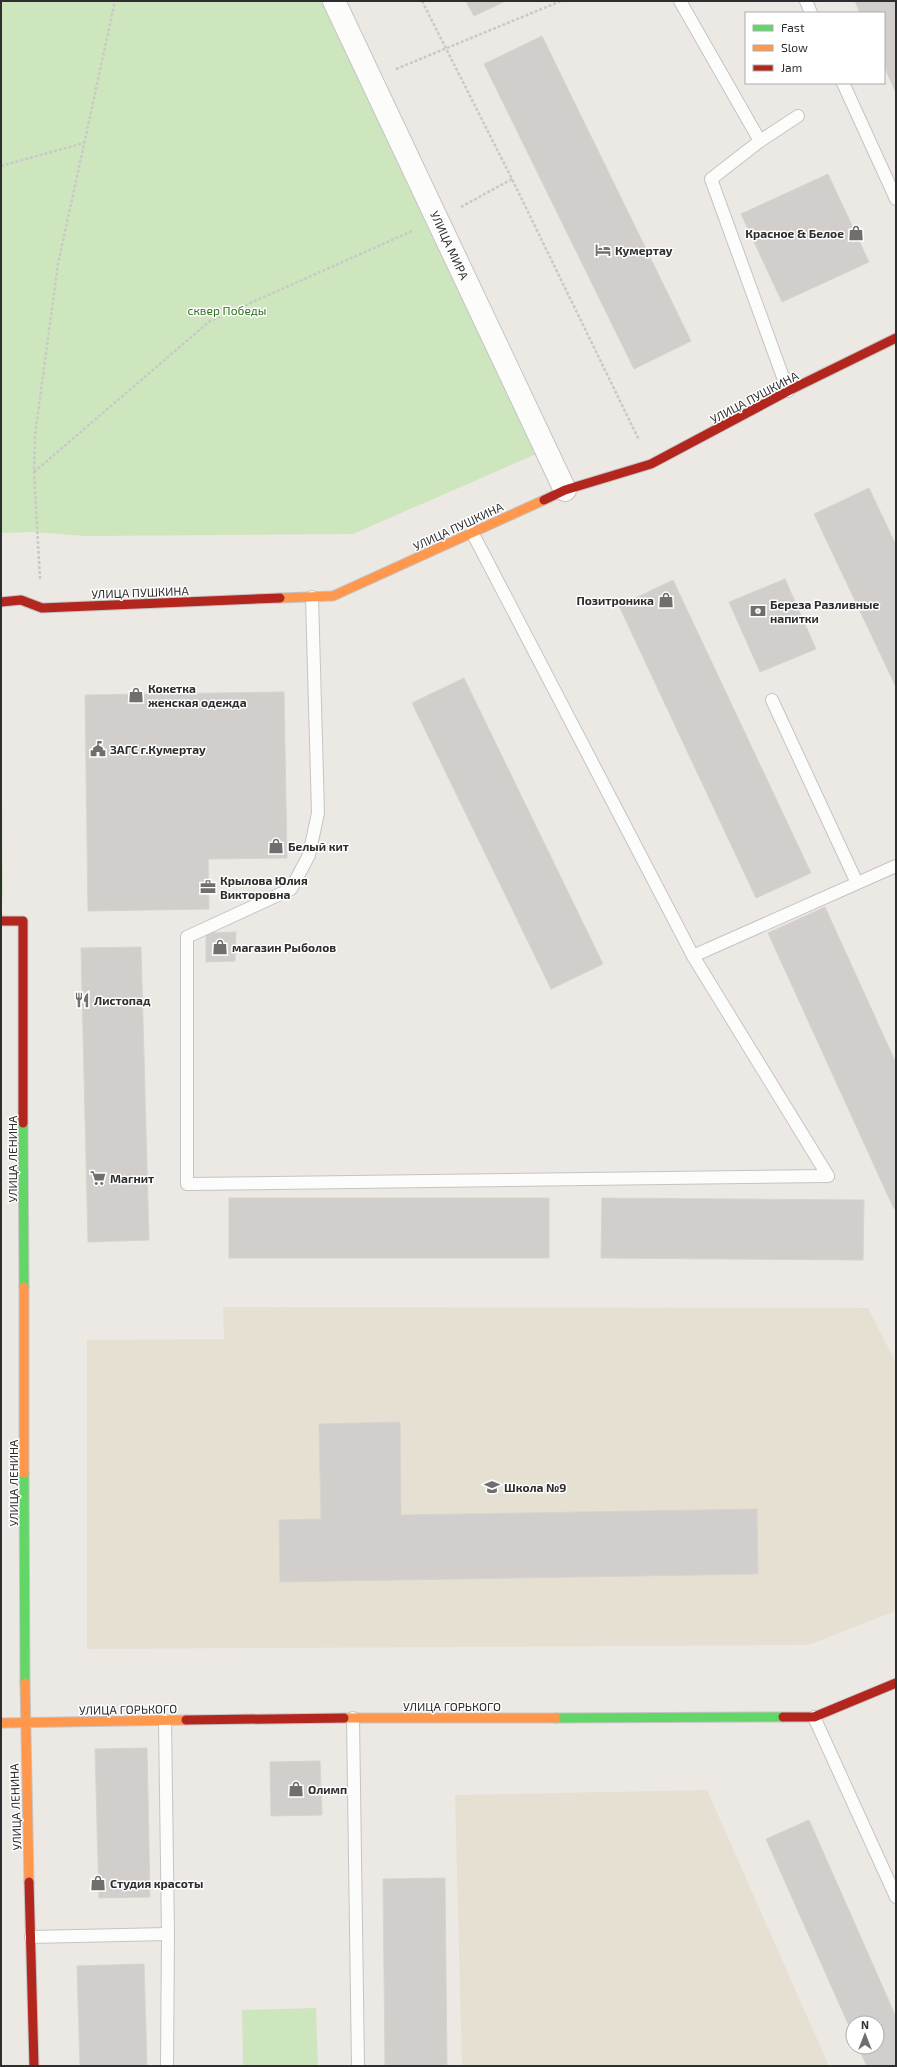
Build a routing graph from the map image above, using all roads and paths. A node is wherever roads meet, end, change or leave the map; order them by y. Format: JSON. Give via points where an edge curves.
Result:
{"nodes":[{"id":1,"x":115,"y":1,"type":"edge"},
{"id":2,"x":334,"y":1,"type":"edge"},
{"id":3,"x":422,"y":1,"type":"edge"},
{"id":4,"x":561,"y":1,"type":"edge"},
{"id":5,"x":680,"y":1,"type":"edge"},
{"id":6,"x":806,"y":1,"type":"edge"},
{"id":7,"x":811,"y":12,"type":"edge"},
{"id":8,"x":445,"y":48,"type":"junction"},
{"id":9,"x":372,"y":80,"type":"junction"},
{"id":10,"x":843,"y":84,"type":"edge"},
{"id":11,"x":798,"y":116,"type":"dead end"},
{"id":12,"x":760,"y":141,"type":"junction"},
{"id":13,"x":84,"y":143,"type":"junction"},
{"id":14,"x":1,"y":166,"type":"edge"},
{"id":15,"x":512,"y":179,"type":"junction"},
{"id":16,"x":896,"y":199,"type":"edge"},
{"id":17,"x":438,"y":220,"type":"junction"},
{"id":18,"x":896,"y":338,"type":"edge"},
{"id":19,"x":788,"y":391,"type":"junction"},
{"id":20,"x":651,"y":464,"type":"junction"},
{"id":21,"x":34,"y":472,"type":"junction"},
{"id":22,"x":566,"y":490,"type":"junction"},
{"id":23,"x":472,"y":532,"type":"junction"},
{"id":24,"x":312,"y":597,"type":"junction"},
{"id":25,"x":1,"y":602,"type":"edge"},
{"id":26,"x":42,"y":608,"type":"junction"},
{"id":27,"x":772,"y":700,"type":"dead end"},
{"id":28,"x":896,"y":866,"type":"edge"},
{"id":29,"x":857,"y":884,"type":"junction"},
{"id":30,"x":1,"y":921,"type":"edge"},
{"id":31,"x":692,"y":956,"type":"junction"},
{"id":32,"x":896,"y":1683,"type":"edge"},
{"id":33,"x":814,"y":1717,"type":"junction"},
{"id":34,"x":353,"y":1718,"type":"junction"},
{"id":35,"x":165,"y":1721,"type":"junction"},
{"id":36,"x":1,"y":1722,"type":"edge"},
{"id":37,"x":25,"y":1722,"type":"junction"},
{"id":38,"x":896,"y":1897,"type":"edge"},
{"id":39,"x":168,"y":1934,"type":"junction"},
{"id":40,"x":31,"y":1937,"type":"junction"},
{"id":41,"x":34,"y":2066,"type":"edge"},
{"id":42,"x":167,"y":2066,"type":"edge"},
{"id":43,"x":358,"y":2066,"type":"edge"}],
"edges":[{"from":1,"to":13,"type":"path"},
{"from":2,"to":9,"type":"street","name":"УЛИЦА МИРА"},
{"from":3,"to":8,"type":"path"},
{"from":4,"to":8,"type":"path"},
{"from":5,"to":12,"type":"lane"},
{"from":6,"to":7,"type":"lane"},
{"from":8,"to":9,"type":"path"},
{"from":8,"to":15,"type":"path"},
{"from":9,"to":17,"type":"street","name":"УЛИЦА МИРА"},
{"from":10,"to":16,"type":"lane"},
{"from":11,"to":12,"type":"lane"},
{"from":12,"to":19,"type":"lane","via":[[711,179]]},
{"from":13,"to":14,"type":"path"},
{"from":13,"to":21,"type":"path","via":[[58,264],[35,435]]},
{"from":15,"to":17,"type":"path"},
{"from":15,"to":20,"type":"path"},
{"from":17,"to":21,"type":"path","via":[[210,321]]},
{"from":17,"to":22,"type":"street","name":"УЛИЦА МИРА"},
{"from":18,"to":19,"type":"main road","name":"УЛИЦА ПУШКИНА"},
{"from":19,"to":20,"type":"main road","name":"УЛИЦА ПУШКИНА"},
{"from":20,"to":22,"type":"main road","name":"УЛИЦА ПУШКИНА"},
{"from":21,"to":26,"type":"path"},
{"from":22,"to":23,"type":"main road","name":"УЛИЦА ПУШКИНА"},
{"from":23,"to":24,"type":"main road","name":"УЛИЦА ПУШКИНА","via":[[333,596]]},
{"from":23,"to":31,"type":"lane"},
{"from":24,"to":26,"type":"main road","name":"УЛИЦА ПУШКИНА"},
{"from":24,"to":31,"type":"lane","via":[[318,813],[309,856],[290,889],[187,937],[187,1184],[828,1176]]},
{"from":25,"to":26,"type":"main road","name":"УЛИЦА ПУШКИНА","via":[[21,600]]},
{"from":27,"to":29,"type":"lane"},
{"from":28,"to":29,"type":"lane"},
{"from":29,"to":31,"type":"lane"},
{"from":30,"to":37,"type":"main road","name":"УЛИЦА ЛЕНИНА","via":[[23,921]]},
{"from":32,"to":33,"type":"main road","name":"УЛИЦА ГОРЬКОГО"},
{"from":33,"to":34,"type":"main road","name":"УЛИЦА ГОРЬКОГО"},
{"from":33,"to":38,"type":"lane"},
{"from":34,"to":35,"type":"main road","name":"УЛИЦА ГОРЬКОГО"},
{"from":34,"to":43,"type":"lane"},
{"from":35,"to":37,"type":"main road","name":"УЛИЦА ГОРЬКОГО"},
{"from":35,"to":39,"type":"lane"},
{"from":36,"to":37,"type":"main road","name":"УЛИЦА ГОРЬКОГО"},
{"from":37,"to":40,"type":"main road","name":"УЛИЦА ЛЕНИНА"},
{"from":39,"to":40,"type":"lane"},
{"from":39,"to":42,"type":"lane"},
{"from":40,"to":41,"type":"main road","name":"УЛИЦА ЛЕНИНА"}]}
